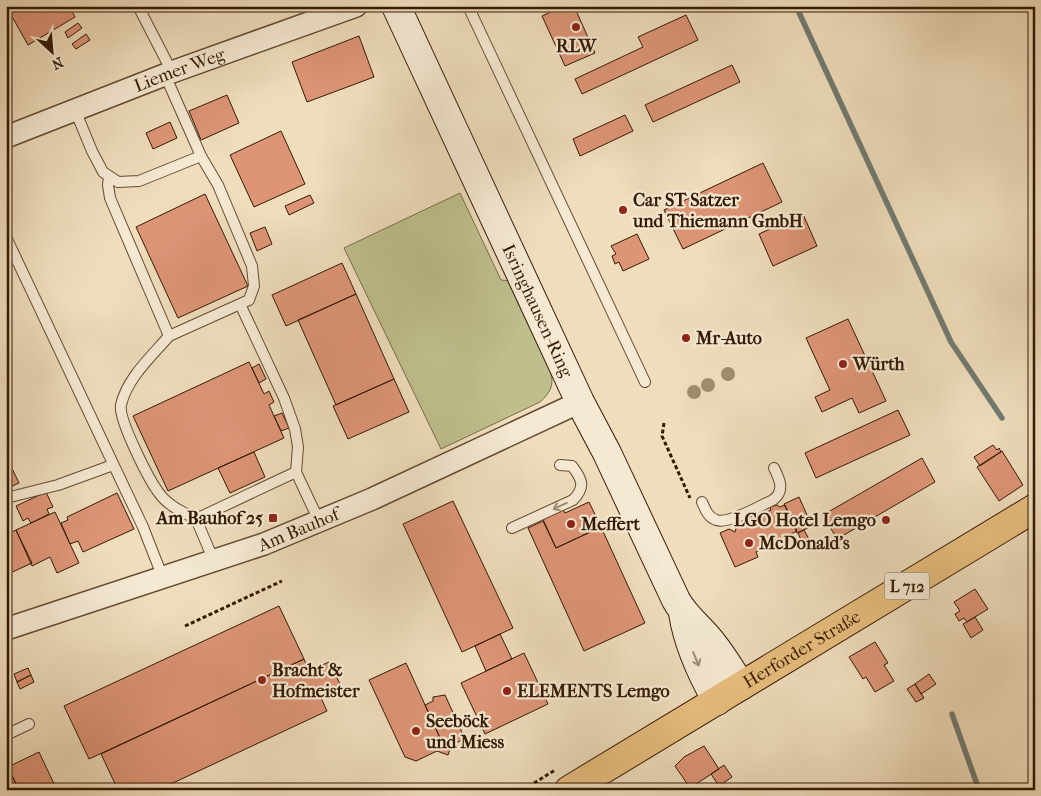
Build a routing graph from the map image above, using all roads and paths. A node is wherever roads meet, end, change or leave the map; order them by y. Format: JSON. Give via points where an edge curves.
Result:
{"nodes":[{"id":1,"x":138,"y":6,"type":"edge"},
{"id":2,"x":356,"y":6,"type":"edge"},
{"id":3,"x":396,"y":6,"type":"edge"},
{"id":4,"x":468,"y":6,"type":"edge"},
{"id":5,"x":168,"y":74,"type":"junction"},
{"id":6,"x":75,"y":110,"type":"junction"},
{"id":7,"x":6,"y":137,"type":"edge"},
{"id":8,"x":201,"y":156,"type":"junction"},
{"id":9,"x":109,"y":176,"type":"junction"},
{"id":10,"x":6,"y":237,"type":"edge"},
{"id":11,"x":240,"y":304,"type":"junction"},
{"id":12,"x":169,"y":336,"type":"junction"},
{"id":13,"x":645,"y":382,"type":"dead end"},
{"id":14,"x":580,"y":402,"type":"junction"},
{"id":15,"x":664,"y":424,"type":"dead end"},
{"id":16,"x":113,"y":465,"type":"junction"},
{"id":17,"x":560,"y":465,"type":"dead end"},
{"id":18,"x":774,"y":468,"type":"dead end"},
{"id":19,"x":296,"y":472,"type":"junction"},
{"id":20,"x":6,"y":498,"type":"edge"},
{"id":21,"x":702,"y":502,"type":"joint"},
{"id":22,"x":1035,"y":508,"type":"edge"},
{"id":23,"x":196,"y":520,"type":"junction"},
{"id":24,"x":319,"y":520,"type":"junction"},
{"id":25,"x":512,"y":528,"type":"dead end"},
{"id":26,"x":214,"y":560,"type":"junction"},
{"id":27,"x":162,"y":578,"type":"junction"},
{"id":28,"x":282,"y":581,"type":"dead end"},
{"id":29,"x":683,"y":613,"type":"junction"},
{"id":30,"x":185,"y":626,"type":"dead end"},
{"id":31,"x":6,"y":629,"type":"edge"},
{"id":32,"x":741,"y":686,"type":"junction"},
{"id":33,"x":716,"y":701,"type":"junction"},
{"id":34,"x":29,"y":724,"type":"dead end"},
{"id":35,"x":6,"y":735,"type":"edge"},
{"id":36,"x":569,"y":790,"type":"edge"}],
"edges":[{"from":1,"to":5,"type":"lane"},
{"from":2,"to":5,"type":"street","name":"Liemer Weg"},
{"from":3,"to":14,"type":"street","name":"Isringhausen-Ring"},
{"from":4,"to":13,"type":"lane"},
{"from":5,"to":6,"type":"street","name":"Liemer Weg"},
{"from":5,"to":8,"type":"lane"},
{"from":6,"to":7,"type":"street","name":"Liemer Weg"},
{"from":6,"to":9,"type":"lane","via":[[92,151],[103,172]]},
{"from":8,"to":9,"type":"lane","via":[[139,181],[118,182]]},
{"from":8,"to":11,"type":"lane","via":[[218,185],[252,266],[254,286],[249,300]]},
{"from":9,"to":12,"type":"lane","via":[[110,198]]},
{"from":10,"to":16,"type":"lane"},
{"from":11,"to":12,"type":"lane"},
{"from":11,"to":19,"type":"lane","via":[[295,429],[298,447]]},
{"from":12,"to":23,"type":"lane","via":[[129,385],[120,407],[123,424],[159,494]]},
{"from":14,"to":24,"type":"street","name":"Am Bauhof"},
{"from":14,"to":29,"type":"street","name":"Isringhausen-Ring"},
{"from":15,"to":21,"type":"path","via":[[662,436],[690,498]]},
{"from":16,"to":20,"type":"lane","via":[[58,485]]},
{"from":16,"to":27,"type":"lane","via":[[143,527]]},
{"from":17,"to":25,"type":"lane","one_way":true,"via":[[572,466],[580,476],[578,494],[573,500]]},
{"from":18,"to":21,"type":"lane","via":[[781,489],[773,500],[726,521],[710,516]]},
{"from":19,"to":23,"type":"lane"},
{"from":19,"to":24,"type":"lane"},
{"from":22,"to":32,"type":"main road","name":"Herforder Straße","number":"L 712"},
{"from":23,"to":26,"type":"lane"},
{"from":24,"to":26,"type":"street","name":"Am Bauhof","via":[[264,544]]},
{"from":26,"to":27,"type":"street","name":"Am Bauhof"},
{"from":27,"to":31,"type":"street","name":"Am Bauhof"},
{"from":28,"to":30,"type":"path"},
{"from":29,"to":32,"type":"street","name":"Isringhausen-Ring","via":[[710,640]]},
{"from":29,"to":33,"type":"street","name":"Isringhausen-Ring","one_way":true,"via":[[692,650]]},
{"from":32,"to":33,"type":"main road","name":"Herforder Straße","number":"L 712"},
{"from":33,"to":36,"type":"main road","name":"Herforder Straße","number":"L 712"},
{"from":34,"to":35,"type":"lane"}]}
